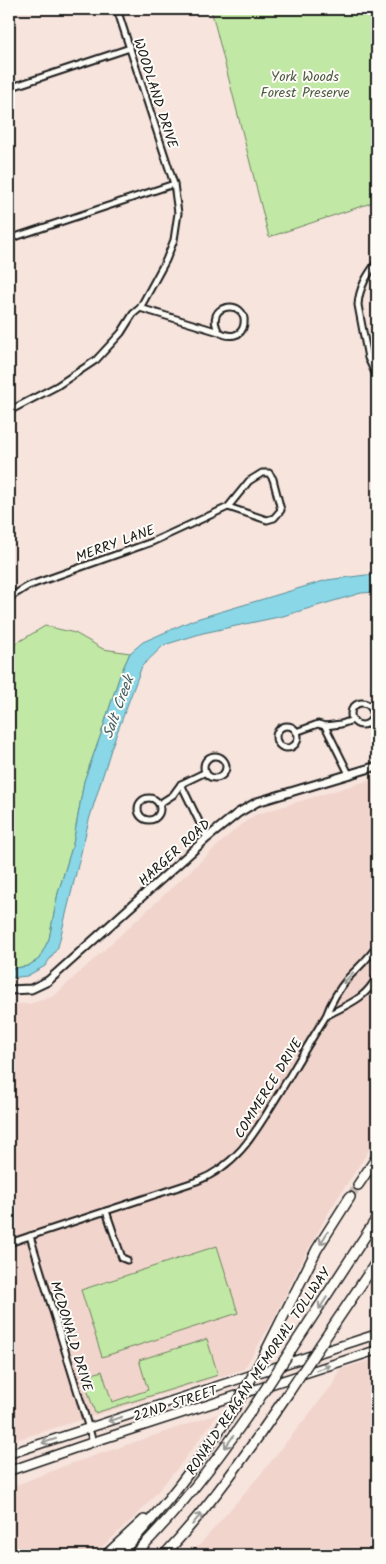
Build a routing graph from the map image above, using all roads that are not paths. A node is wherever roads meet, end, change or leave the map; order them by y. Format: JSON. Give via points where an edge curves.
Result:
{"nodes":[{"id":1,"x":117,"y":9,"type":"edge"},
{"id":2,"x":130,"y":48,"type":"junction"},
{"id":3,"x":9,"y":88,"type":"edge"},
{"id":4,"x":174,"y":184,"type":"junction"},
{"id":5,"x":9,"y":239,"type":"edge"},
{"id":6,"x":377,"y":262,"type":"edge"},
{"id":7,"x":140,"y":308,"type":"junction"},
{"id":8,"x":219,"y":332,"type":"junction"},
{"id":9,"x":377,"y":377,"type":"edge"},
{"id":10,"x":9,"y":410,"type":"edge"},
{"id":11,"x":228,"y":507,"type":"junction"},
{"id":12,"x":9,"y":598,"type":"edge"},
{"id":13,"x":352,"y":720,"type":"junction"},
{"id":14,"x":325,"y":726,"type":"junction"},
{"id":15,"x":296,"y":732,"type":"junction"},
{"id":16,"x":377,"y":766,"type":"edge"},
{"id":17,"x":206,"y":772,"type":"junction"},
{"id":18,"x":349,"y":774,"type":"junction"},
{"id":19,"x":181,"y":784,"type":"junction"},
{"id":20,"x":159,"y":804,"type":"junction"},
{"id":21,"x":207,"y":838,"type":"junction"},
{"id":22,"x":377,"y":945,"type":"edge"},
{"id":23,"x":377,"y":976,"type":"edge"},
{"id":24,"x":9,"y":990,"type":"edge"},
{"id":25,"x":326,"y":1016,"type":"junction"},
{"id":26,"x":377,"y":1157,"type":"edge"},
{"id":27,"x":358,"y":1185,"type":"tunnel mouth"},
{"id":28,"x":350,"y":1197,"type":"tunnel mouth"},
{"id":29,"x":106,"y":1211,"type":"junction"},
{"id":30,"x":377,"y":1218,"type":"edge"},
{"id":31,"x":30,"y":1236,"type":"junction"},
{"id":32,"x":9,"y":1243,"type":"edge"},
{"id":33,"x":127,"y":1260,"type":"dead end"},
{"id":34,"x":377,"y":1261,"type":"edge"},
{"id":35,"x":377,"y":1334,"type":"edge"},
{"id":36,"x":377,"y":1350,"type":"edge"},
{"id":37,"x":89,"y":1428,"type":"junction"},
{"id":38,"x":93,"y":1442,"type":"junction"},
{"id":39,"x":9,"y":1454,"type":"edge"},
{"id":40,"x":193,"y":1466,"type":"junction"},
{"id":41,"x":9,"y":1471,"type":"edge"},
{"id":42,"x":106,"y":1555,"type":"edge"},
{"id":43,"x":118,"y":1555,"type":"edge"},
{"id":44,"x":134,"y":1555,"type":"edge"},
{"id":45,"x":164,"y":1555,"type":"edge"}],
"edges":[{"from":1,"to":2,"type":"street","name":"WOODLAND DRIVE"},
{"from":2,"to":3,"type":"street"},
{"from":2,"to":4,"type":"street","name":"WOODLAND DRIVE"},
{"from":4,"to":5,"type":"street"},
{"from":4,"to":7,"type":"street","name":"WOODLAND DRIVE","via":[[178,213],[174,240]]},
{"from":6,"to":9,"type":"street","via":[[363,282],[358,305],[365,349]]},
{"from":7,"to":8,"type":"street"},
{"from":7,"to":10,"type":"street","name":"WOODLAND DRIVE","via":[[96,360],[57,386]]},
{"from":8,"to":8,"type":"street","via":[[215,326],[219,311],[226,307],[240,311],[244,317],[241,332],[234,336]]},
{"from":11,"to":11,"type":"street","name":"MERRY LANE","via":[[267,520],[274,518],[281,510],[269,473],[255,476]]},
{"from":11,"to":12,"type":"street","name":"MERRY LANE","via":[[152,542],[28,586]]},
{"from":13,"to":13,"type":"street","via":[[361,725],[367,723],[372,716],[370,707],[356,704],[351,713]]},
{"from":13,"to":14,"type":"street"},
{"from":14,"to":15,"type":"street","via":[[318,724]]},
{"from":14,"to":18,"type":"street"},
{"from":15,"to":15,"type":"street","via":[[284,727],[276,734],[276,740],[284,748],[291,747],[297,739]]},
{"from":16,"to":18,"type":"street","name":"HARGER ROAD"},
{"from":17,"to":17,"type":"street","via":[[218,778],[226,770],[226,763],[218,756],[211,757],[206,762]]},
{"from":17,"to":19,"type":"street"},
{"from":18,"to":21,"type":"street","name":"HARGER ROAD","via":[[257,802]]},
{"from":19,"to":20,"type":"street","via":[[173,795]]},
{"from":19,"to":21,"type":"street"},
{"from":20,"to":20,"type":"street","via":[[154,800],[144,800],[139,808],[140,815],[153,819],[160,812]]},
{"from":21,"to":24,"type":"street","name":"HARGER ROAD","via":[[48,982],[31,989]]},
{"from":22,"to":25,"type":"street","name":"COMMERCE DRIVE","one_way":true,"via":[[369,958],[341,986]]},
{"from":23,"to":25,"type":"street","via":[[363,996]]},
{"from":25,"to":29,"type":"street","name":"COMMERCE DRIVE","via":[[255,1133],[234,1158],[202,1179]]},
{"from":26,"to":27,"type":"highway"},
{"from":28,"to":40,"type":"highway","name":"RONALD REAGAN MEMORIAL TOLLWAY","one_way":true,"bridge":true,"via":[[317,1249],[234,1409]]},
{"from":29,"to":31,"type":"street","name":"COMMERCE DRIVE"},
{"from":29,"to":33,"type":"street","via":[[122,1258]]},
{"from":30,"to":44,"type":"highway","name":"RONALD REAGAN MEMORIAL TOLLWAY","one_way":true,"bridge":true,"via":[[215,1462]]},
{"from":31,"to":32,"type":"street","name":"COMMERCE DRIVE"},
{"from":31,"to":37,"type":"street","name":"MCDONALD DRIVE"},
{"from":45,"to":34,"type":"highway","one_way":true,"bridge":true,"via":[[230,1477]]},
{"from":35,"to":37,"type":"main road","name":"22ND STREET","one_way":true},
{"from":38,"to":36,"type":"main road","name":"22ND STREET","one_way":true},
{"from":37,"to":38,"type":"street","name":"MCDONALD DRIVE"},
{"from":37,"to":39,"type":"main road","name":"22ND STREET","one_way":true},
{"from":38,"to":41,"type":"main road","name":"22ND STREET"},
{"from":40,"to":42,"type":"highway","via":[[154,1510]]},
{"from":40,"to":43,"type":"highway","name":"RONALD REAGAN MEMORIAL TOLLWAY"}]}
